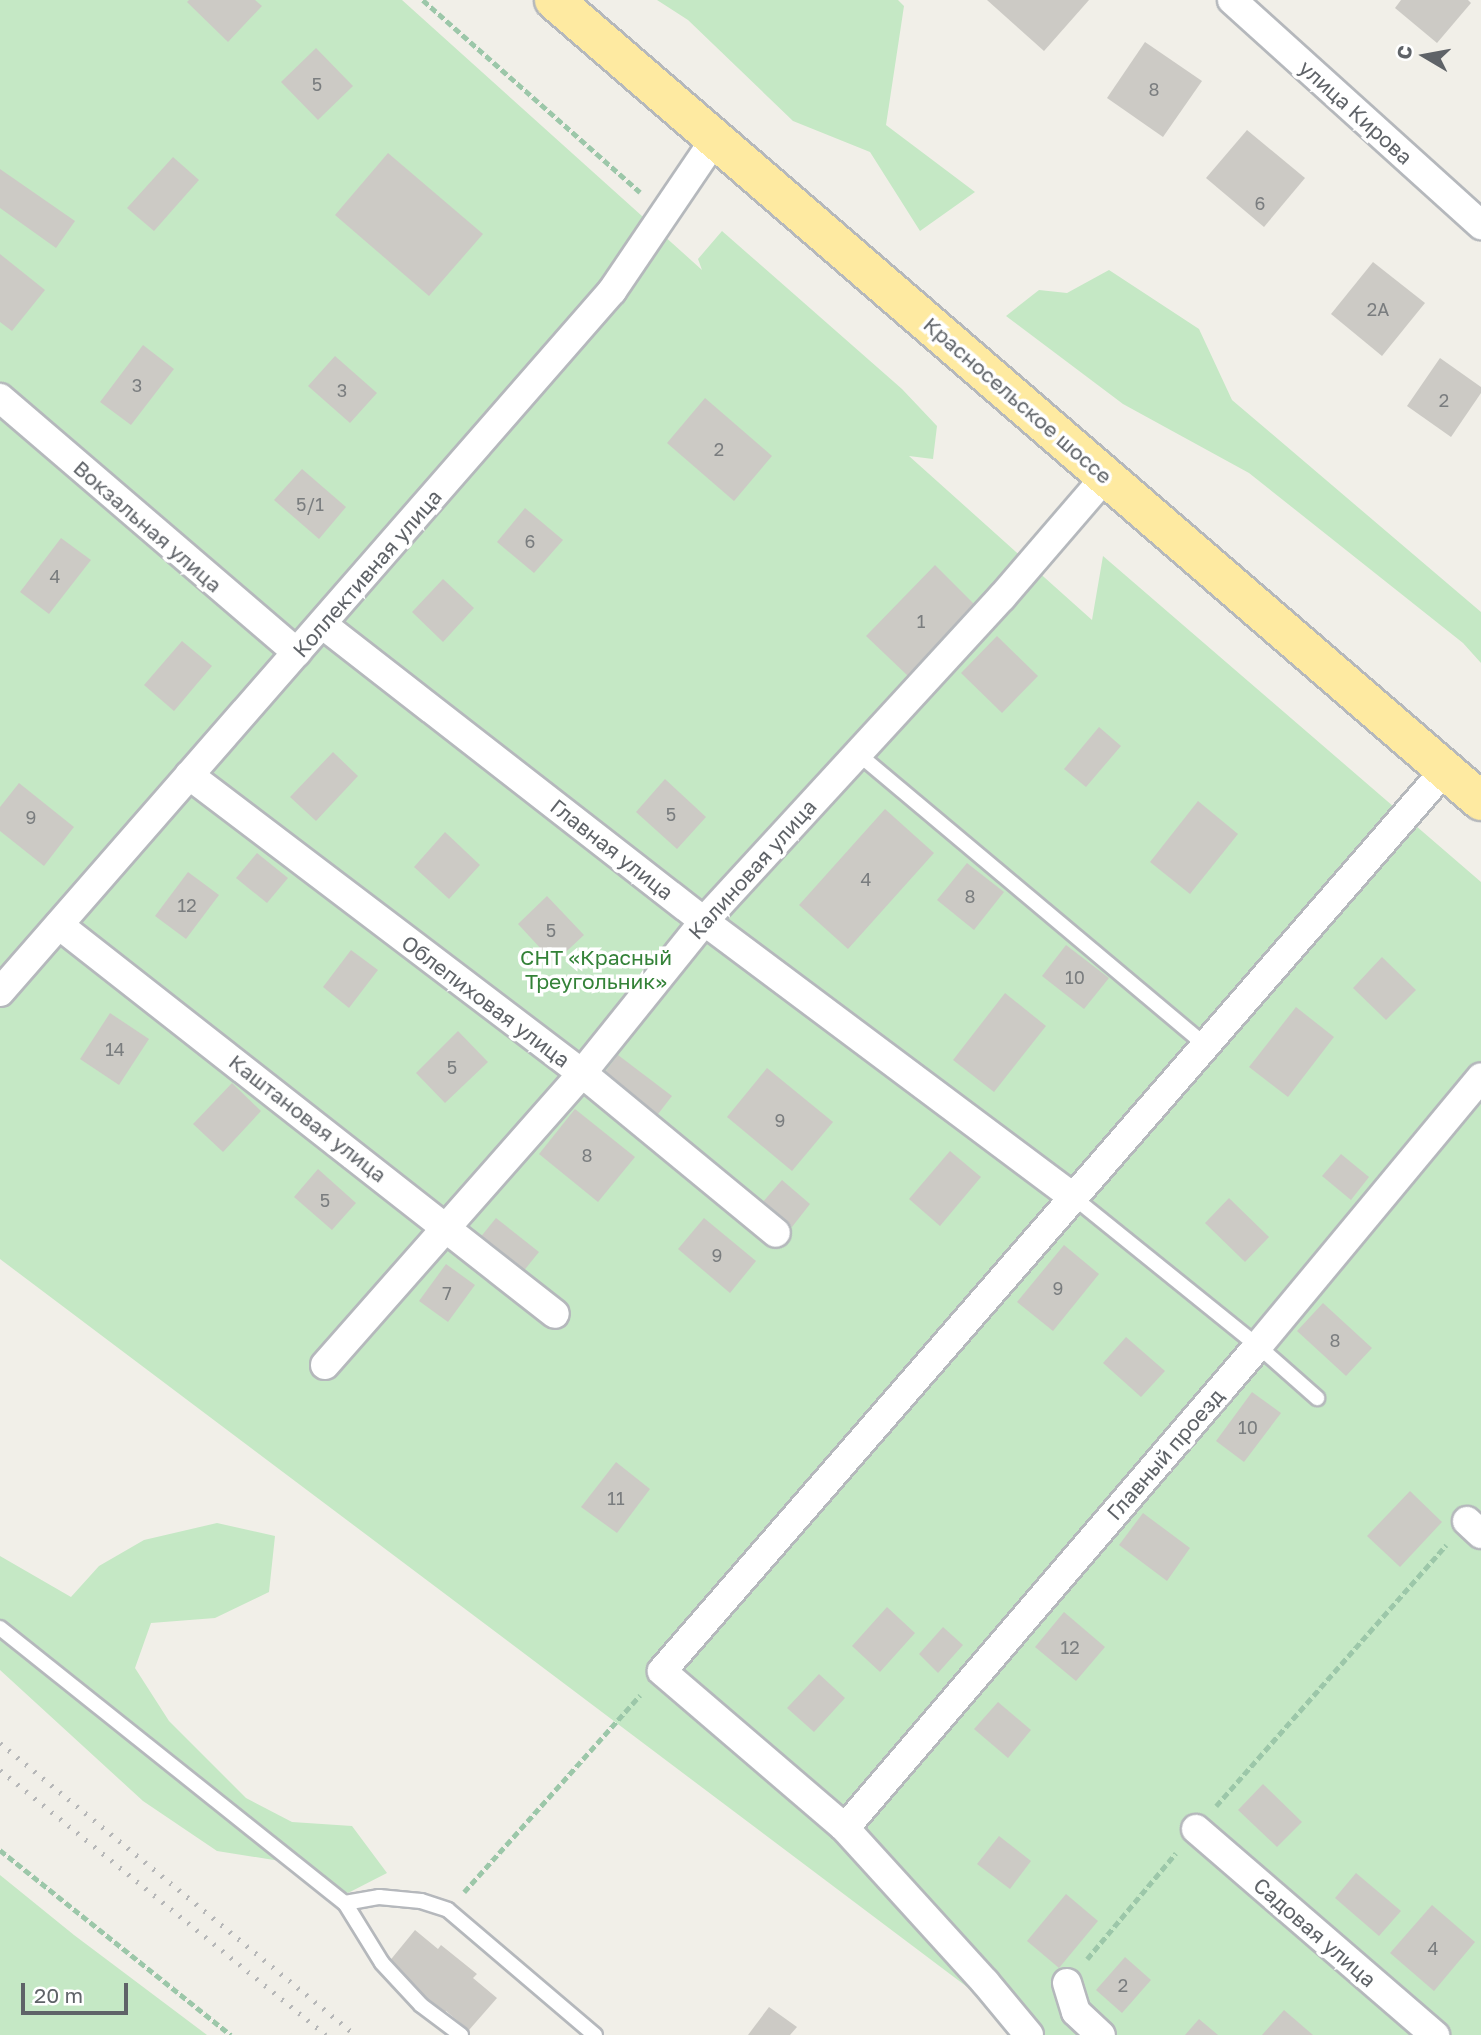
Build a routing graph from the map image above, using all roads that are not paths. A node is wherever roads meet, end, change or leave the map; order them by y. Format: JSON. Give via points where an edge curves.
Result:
{"nodes":[{"id":1,"x":554,"y":0,"type":"edge"},
{"id":2,"x":1232,"y":0,"type":"edge"},
{"id":3,"x":715,"y":139,"type":"junction"},
{"id":4,"x":1481,"y":225,"type":"edge"},
{"id":5,"x":0,"y":398,"type":"edge"},
{"id":6,"x":1106,"y":476,"type":"junction"},
{"id":7,"x":322,"y":624,"type":"junction"},
{"id":8,"x":296,"y":653,"type":"junction"},
{"id":9,"x":856,"y":752,"type":"junction"},
{"id":10,"x":1445,"y":769,"type":"junction"},
{"id":11,"x":189,"y":775,"type":"junction"},
{"id":12,"x":1481,"y":801,"type":"edge"},
{"id":13,"x":704,"y":921,"type":"junction"},
{"id":14,"x":59,"y":925,"type":"junction"},
{"id":15,"x":0,"y":992,"type":"edge"},
{"id":16,"x":1205,"y":1045,"type":"junction"},
{"id":17,"x":582,"y":1073,"type":"junction"},
{"id":18,"x":1481,"y":1077,"type":"edge"},
{"id":19,"x":1072,"y":1196,"type":"junction"},
{"id":20,"x":445,"y":1225,"type":"junction"},
{"id":21,"x":776,"y":1233,"type":"dead end"},
{"id":22,"x":555,"y":1314,"type":"dead end"},
{"id":23,"x":1258,"y":1346,"type":"junction"},
{"id":24,"x":325,"y":1365,"type":"dead end"},
{"id":25,"x":1318,"y":1398,"type":"dead end"},
{"id":26,"x":0,"y":1628,"type":"edge"},
{"id":27,"x":845,"y":1828,"type":"junction"},
{"id":28,"x":1196,"y":1829,"type":"road end"},
{"id":29,"x":345,"y":1903,"type":"junction"},
{"id":30,"x":1067,"y":1983,"type":"road end"},
{"id":31,"x":461,"y":2035,"type":"edge"},
{"id":32,"x":595,"y":2035,"type":"edge"},
{"id":33,"x":1029,"y":2035,"type":"edge"},
{"id":34,"x":1101,"y":2035,"type":"edge"},
{"id":35,"x":1435,"y":2035,"type":"edge"}],
"edges":[{"from":1,"to":3,"type":"highway","name":"Красносельское шоссе"},
{"from":2,"to":4,"type":"street","name":"улица Кирова"},
{"from":3,"to":6,"type":"highway","name":"Красносельское шоссе"},
{"from":3,"to":7,"type":"street","name":"Коллективная улица","via":[[612,291]]},
{"from":5,"to":8,"type":"street","name":"Вокзальная улица"},
{"from":6,"to":9,"type":"street","name":"Калиновая улица","via":[[1002,597]]},
{"from":6,"to":10,"type":"highway","name":"Красносельское шоссе"},
{"from":7,"to":8,"type":"street","name":"Коллективная улица"},
{"from":7,"to":13,"type":"street","name":"Главная улица"},
{"from":8,"to":11,"type":"street","name":"Коллективная улица"},
{"from":9,"to":13,"type":"street","name":"Калиновая улица"},
{"from":9,"to":16,"type":"lane"},
{"from":10,"to":12,"type":"highway","name":"Красносельское шоссе"},
{"from":10,"to":16,"type":"street"},
{"from":11,"to":14,"type":"street","name":"Коллективная улица"},
{"from":11,"to":17,"type":"street","name":"Облепиховая улица"},
{"from":13,"to":17,"type":"street","name":"Калиновая улица"},
{"from":13,"to":19,"type":"street","name":"Главная улица"},
{"from":14,"to":15,"type":"street","name":"Коллективная улица"},
{"from":14,"to":20,"type":"street","name":"Каштановая улица"},
{"from":16,"to":19,"type":"street"},
{"from":17,"to":20,"type":"street","name":"Калиновая улица"},
{"from":17,"to":21,"type":"street","name":"Облепиховая улица"},
{"from":18,"to":23,"type":"street","name":"Главный проезд"},
{"from":19,"to":23,"type":"lane"},
{"from":19,"to":27,"type":"street","via":[[662,1671]]},
{"from":20,"to":22,"type":"street","name":"Каштановая улица"},
{"from":20,"to":24,"type":"street","name":"Калиновая улица"},
{"from":23,"to":25,"type":"lane"},
{"from":23,"to":27,"type":"street","name":"Главный проезд"},
{"from":26,"to":29,"type":"lane"},
{"from":27,"to":33,"type":"street"},
{"from":28,"to":35,"type":"street","name":"Садовая улица"},
{"from":29,"to":31,"type":"lane","via":[[382,1964],[421,2005]]},
{"from":29,"to":32,"type":"lane","via":[[379,1897],[421,1900],[448,1910]]},
{"from":30,"to":34,"type":"street","via":[[1076,2012]]}]}
